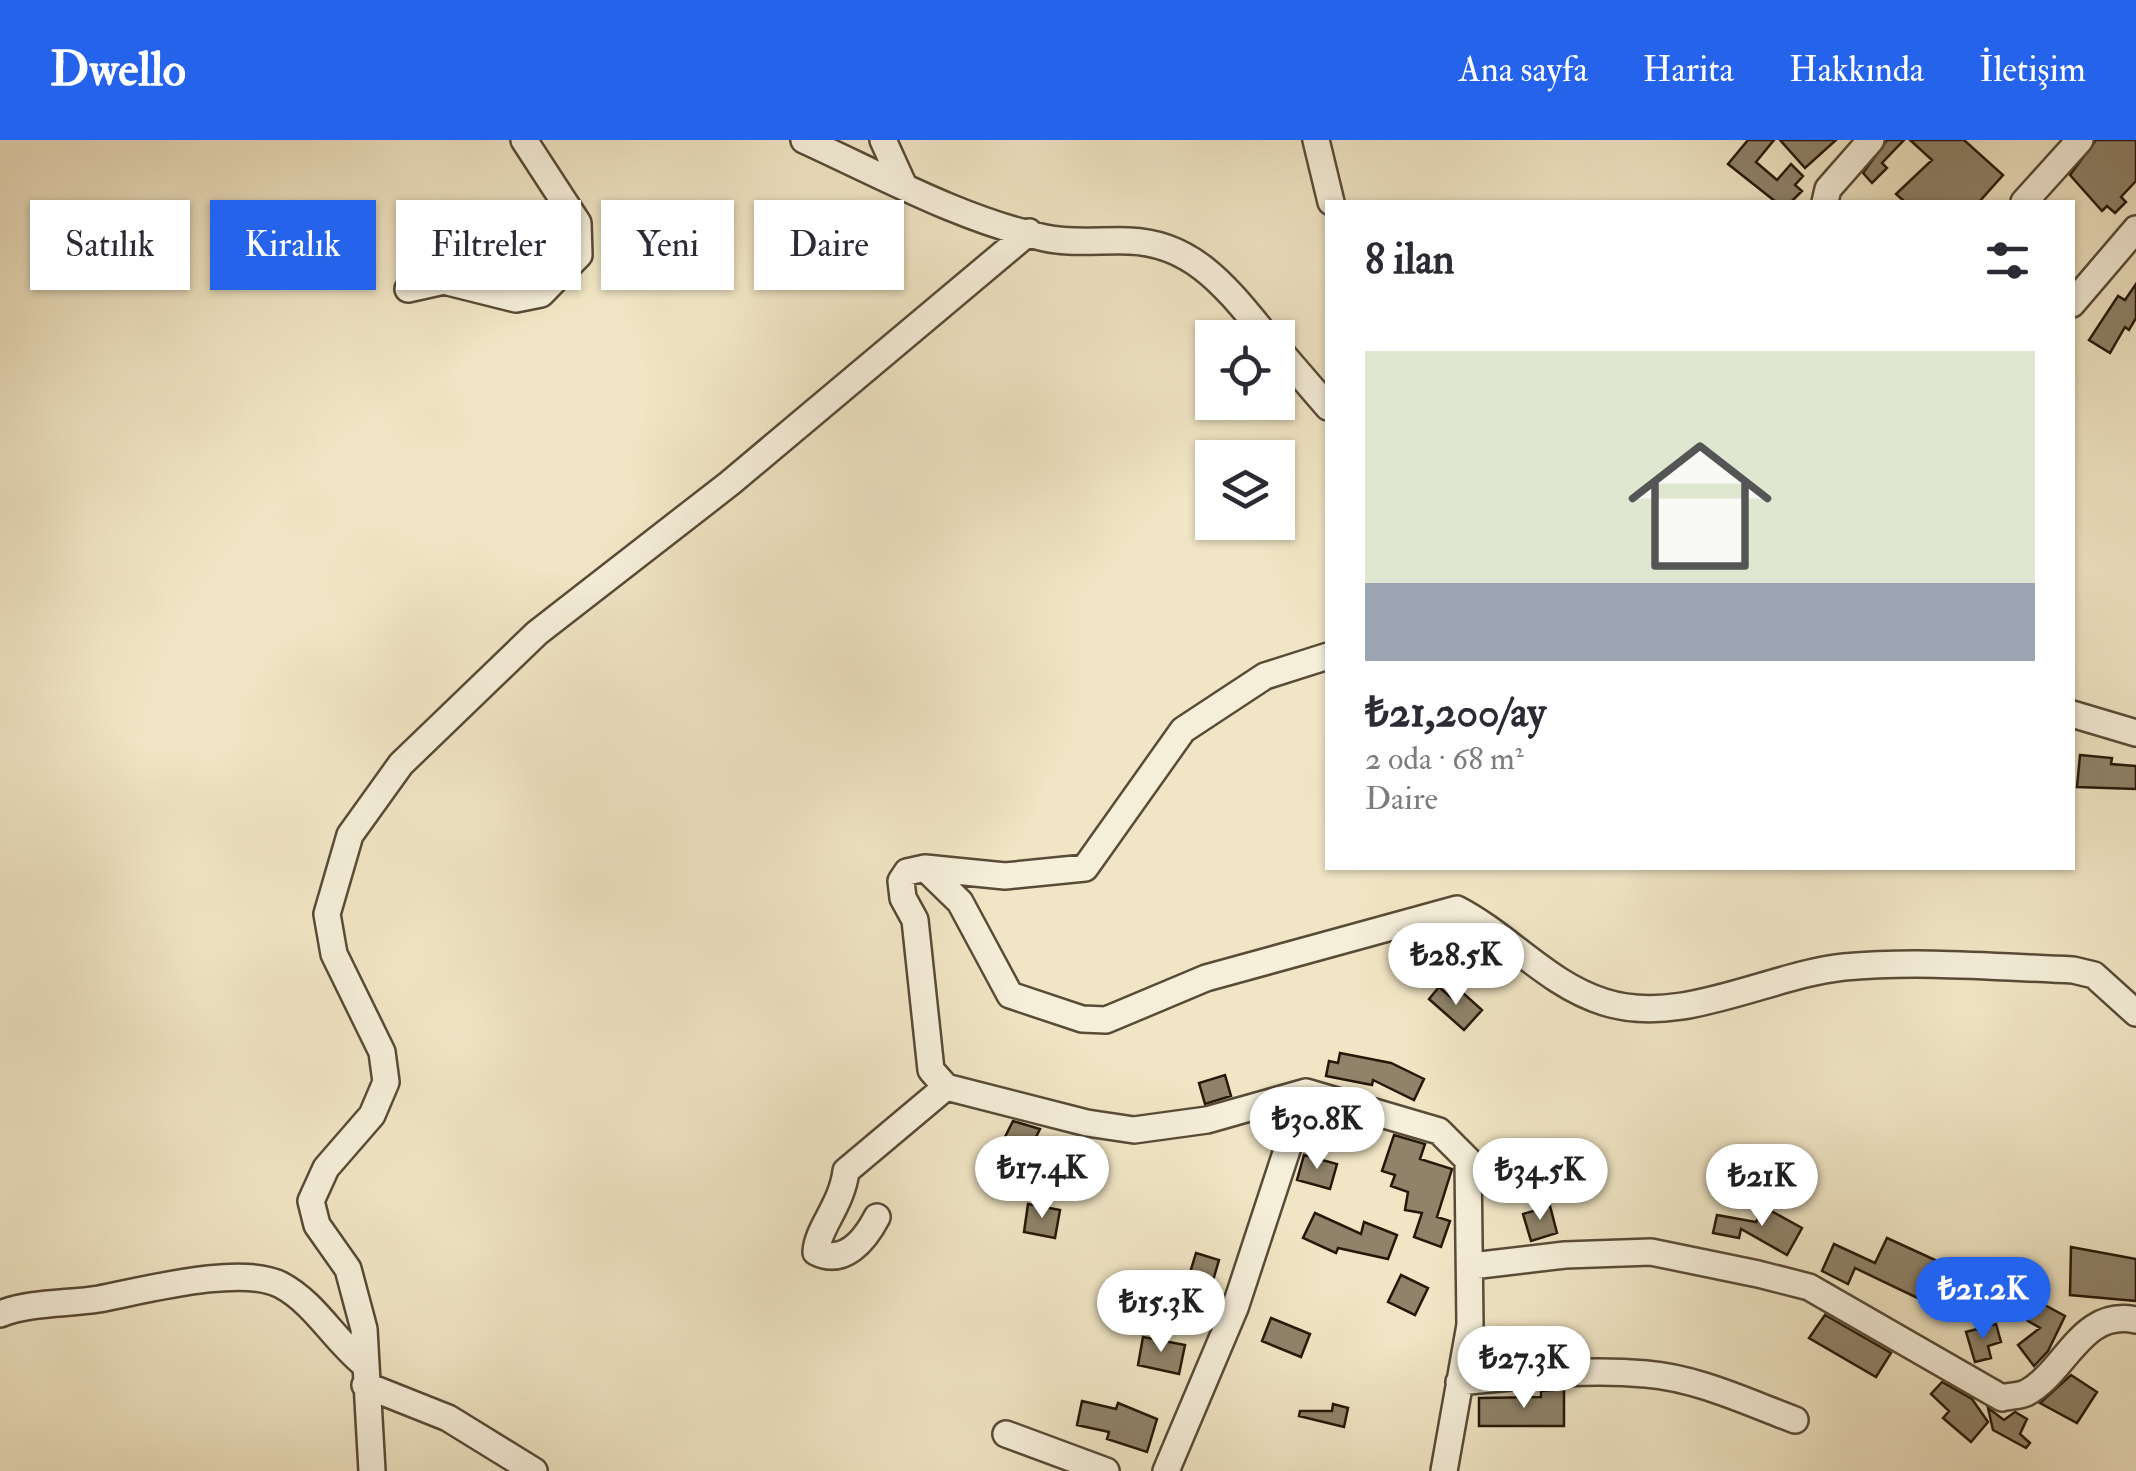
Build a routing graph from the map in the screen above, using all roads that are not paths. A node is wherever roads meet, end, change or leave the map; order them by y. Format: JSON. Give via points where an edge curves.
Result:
{"nodes":[{"id":1,"x":524,"y":140,"type":"edge"},
{"id":2,"x":804,"y":140,"type":"edge"},
{"id":3,"x":883,"y":140,"type":"edge"},
{"id":4,"x":1316,"y":140,"type":"edge"},
{"id":5,"x":1871,"y":140,"type":"edge"},
{"id":6,"x":2080,"y":140,"type":"edge"},
{"id":7,"x":903,"y":184,"type":"junction"},
{"id":8,"x":563,"y":200,"type":"edge"},
{"id":9,"x":1331,"y":200,"type":"edge"},
{"id":10,"x":1825,"y":200,"type":"edge"},
{"id":11,"x":2026,"y":200,"type":"edge"},
{"id":12,"x":2136,"y":229,"type":"edge"},
{"id":13,"x":1029,"y":232,"type":"junction"},
{"id":14,"x":480,"y":290,"type":"edge"},
{"id":15,"x":545,"y":290,"type":"edge"},
{"id":16,"x":2075,"y":300,"type":"edge"},
{"id":17,"x":1253,"y":320,"type":"edge"},
{"id":18,"x":1295,"y":368,"type":"edge"},
{"id":19,"x":1325,"y":403,"type":"edge"},
{"id":20,"x":1325,"y":657,"type":"edge"},
{"id":21,"x":2075,"y":715,"type":"edge"},
{"id":22,"x":2136,"y":733,"type":"edge"},
{"id":23,"x":925,"y":868,"type":"junction"},
{"id":24,"x":2136,"y":1013,"type":"edge"},
{"id":25,"x":946,"y":1087,"type":"junction"},
{"id":26,"x":1306,"y":1092,"type":"junction"},
{"id":27,"x":876,"y":1217,"type":"dead end"},
{"id":28,"x":1472,"y":1266,"type":"junction"},
{"id":29,"x":0,"y":1314,"type":"edge"},
{"id":30,"x":2136,"y":1320,"type":"edge"},
{"id":31,"x":365,"y":1374,"type":"junction"},
{"id":32,"x":1460,"y":1382,"type":"junction"},
{"id":33,"x":1795,"y":1420,"type":"dead end"},
{"id":34,"x":1006,"y":1434,"type":"dead end"},
{"id":35,"x":372,"y":1471,"type":"edge"},
{"id":36,"x":534,"y":1471,"type":"edge"},
{"id":37,"x":1106,"y":1471,"type":"edge"},
{"id":38,"x":1166,"y":1471,"type":"edge"},
{"id":39,"x":1444,"y":1471,"type":"edge"}],
"edges":[{"from":1,"to":8,"type":"street"},
{"from":2,"to":7,"type":"street"},
{"from":3,"to":7,"type":"street"},
{"from":4,"to":9,"type":"street"},
{"from":5,"to":10,"type":"street"},
{"from":6,"to":11,"type":"street"},
{"from":7,"to":13,"type":"street"},
{"from":12,"to":16,"type":"street"},
{"from":13,"to":17,"type":"street","via":[[1176,250],[1220,281]]},
{"from":13,"to":31,"type":"street","via":[[730,483],[537,632],[401,764],[350,835],[326,914],[334,954],[382,1052],[386,1082],[372,1116],[326,1168],[311,1201],[317,1224],[348,1268],[364,1329]]},
{"from":14,"to":15,"type":"street","via":[[516,299]]},
{"from":18,"to":19,"type":"street"},
{"from":20,"to":23,"type":"street","via":[[1265,676],[1183,730],[1085,868],[1006,876]]},
{"from":21,"to":22,"type":"street"},
{"from":23,"to":24,"type":"street","via":[[960,902],[1010,994],[1082,1020],[1106,1020],[1206,978],[1457,909],[1489,926],[1566,988],[1609,1004],[1673,1007],[1840,968],[1888,964],[2073,970],[2094,975]]},
{"from":23,"to":25,"type":"street","via":[[907,872],[902,898],[915,920],[931,1070]]},
{"from":25,"to":26,"type":"street","via":[[1134,1130],[1207,1120]]},
{"from":25,"to":27,"type":"street","via":[[846,1172],[843,1195],[816,1252],[848,1252]]},
{"from":26,"to":28,"type":"street","via":[[1439,1131],[1468,1160]]},
{"from":26,"to":38,"type":"street","via":[[1234,1308]]},
{"from":28,"to":30,"type":"street","via":[[1651,1252],[1775,1278],[1809,1287],[1868,1318],[2002,1398],[2027,1393],[2096,1324]]},
{"from":28,"to":32,"type":"street"},
{"from":29,"to":31,"type":"street","via":[[176,1282],[278,1283],[308,1304]]},
{"from":31,"to":35,"type":"street"},
{"from":31,"to":36,"type":"street"},
{"from":32,"to":33,"type":"street","via":[[1562,1371],[1649,1374],[1714,1389]]},
{"from":32,"to":39,"type":"street"},
{"from":34,"to":37,"type":"street"}]}
